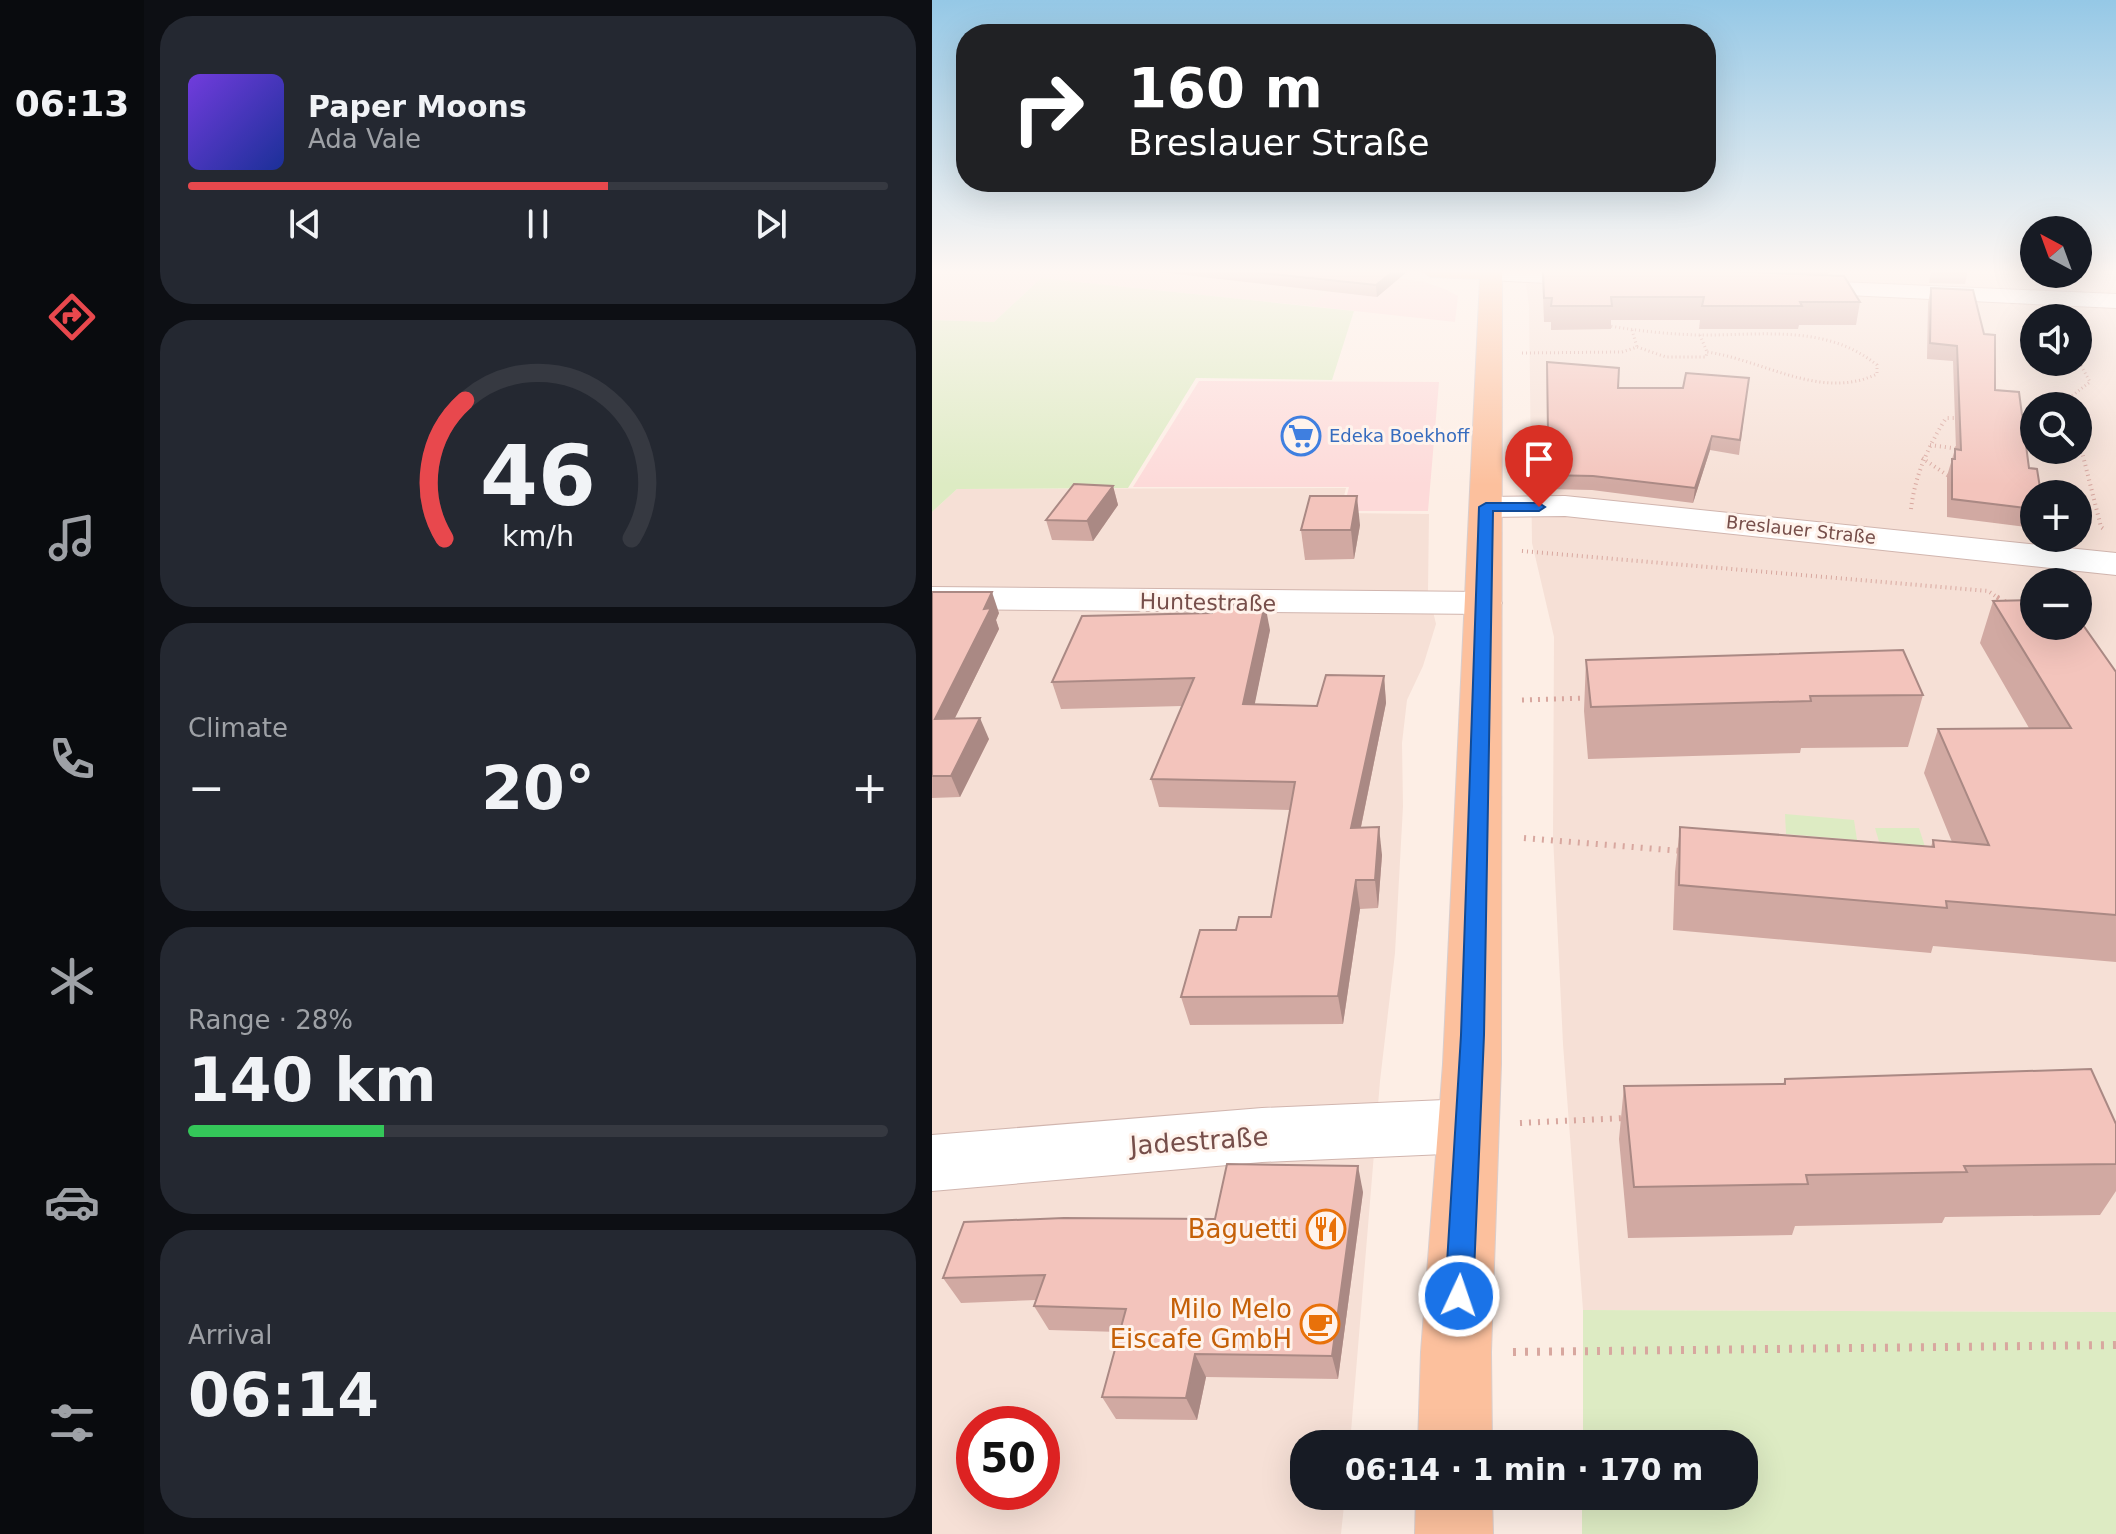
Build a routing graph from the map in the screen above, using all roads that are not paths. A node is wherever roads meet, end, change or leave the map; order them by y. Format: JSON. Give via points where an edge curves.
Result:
{"nodes":[{"id":1,"x":1489,"y":342,"type":"edge"},
{"id":2,"x":1484,"y":528,"type":"junction"},
{"id":3,"x":2112,"y":548,"type":"edge"},
{"id":4,"x":932,"y":598,"type":"edge"},
{"id":5,"x":1484,"y":603,"type":"junction"},
{"id":6,"x":1467,"y":1126,"type":"junction"},
{"id":7,"x":932,"y":1163,"type":"edge"},
{"id":8,"x":1455,"y":1430,"type":"edge"},
{"id":9,"x":1454,"y":1510,"type":"edge"},
{"id":10,"x":1454,"y":1534,"type":"edge"}],
"edges":[{"from":1,"to":2,"type":"main road"},
{"from":2,"to":3,"type":"street","name":"Breslauer Straße","via":[[1565,506],[1909,542]]},
{"from":2,"to":5,"type":"main road"},
{"from":4,"to":5,"type":"street","name":"Huntestraße"},
{"from":5,"to":6,"type":"main road"},
{"from":6,"to":7,"type":"street","name":"Jadestraße","via":[[1262,1135]]},
{"from":6,"to":8,"type":"main road"},
{"from":9,"to":10,"type":"main road"}]}
